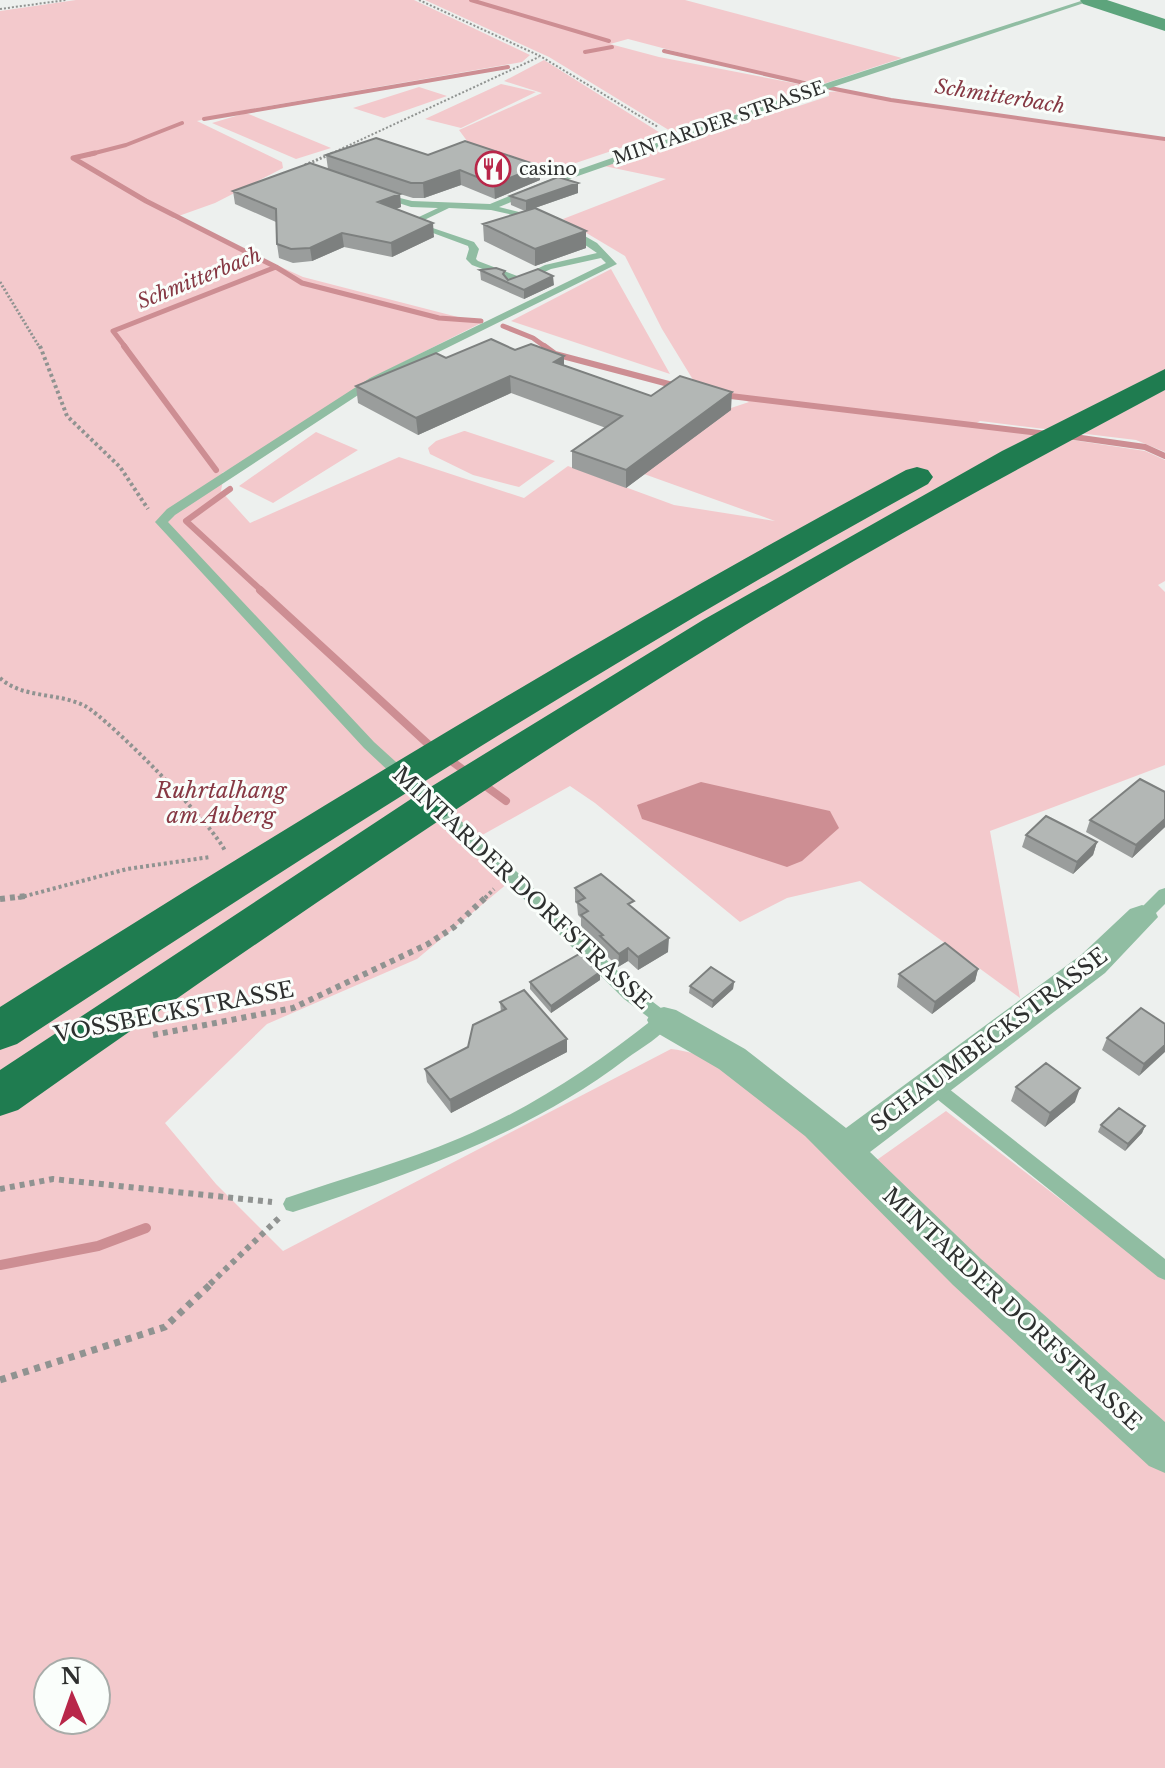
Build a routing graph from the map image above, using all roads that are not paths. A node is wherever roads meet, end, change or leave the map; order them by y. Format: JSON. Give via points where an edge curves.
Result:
{"nodes":[{"id":1,"x":1089,"y":0,"type":"edge"},
{"id":2,"x":1165,"y":25,"type":"edge"},
{"id":3,"x":370,"y":190,"type":"edge"},
{"id":4,"x":451,"y":206,"type":"junction"},
{"id":5,"x":491,"y":207,"type":"junction"},
{"id":6,"x":542,"y":220,"type":"edge"},
{"id":7,"x":562,"y":227,"type":"edge"},
{"id":8,"x":605,"y":254,"type":"junction"},
{"id":9,"x":1165,"y":351,"type":"edge"},
{"id":10,"x":1165,"y":378,"type":"edge"},
{"id":11,"x":1154,"y":906,"type":"edge"},
{"id":12,"x":664,"y":1020,"type":"junction"},
{"id":13,"x":0,"y":1031,"type":"edge"},
{"id":14,"x":933,"y":1086,"type":"junction"},
{"id":15,"x":0,"y":1096,"type":"edge"},
{"id":16,"x":845,"y":1150,"type":"junction"},
{"id":17,"x":293,"y":1204,"type":"road end"},
{"id":18,"x":1165,"y":1271,"type":"edge"},
{"id":19,"x":1165,"y":1451,"type":"edge"}],
"edges":[{"from":1,"to":2,"type":"main road","name":"MINTARDER STRASSE"},
{"from":1,"to":5,"type":"lane","name":"MINTARDER STRASSE","via":[[676,138]]},
{"from":3,"to":4,"type":"lane","via":[[411,204]]},
{"from":4,"to":5,"type":"lane"},
{"from":4,"to":8,"type":"lane","via":[[410,223],[471,244],[475,263],[515,282],[548,267]]},
{"from":5,"to":6,"type":"lane"},
{"from":7,"to":8,"type":"lane"},
{"from":8,"to":12,"type":"lane","name":"MINTARDER DORFSTRASSE","via":[[612,264],[374,380],[161,522],[369,745],[613,978]]},
{"from":9,"to":13,"type":"highway","via":[[879,497],[616,646],[352,806]]},
{"from":10,"to":15,"type":"highway","via":[[912,513],[664,660],[391,832]]},
{"from":11,"to":14,"type":"street","name":"SCHAUMBECKSTRASSE","via":[[1093,964]]},
{"from":12,"to":16,"type":"street","name":"MINTARDER DORFSTRASSE","via":[[732,1059]]},
{"from":12,"to":17,"type":"lane","via":[[614,1061],[546,1103],[441,1154]]},
{"from":14,"to":16,"type":"street","name":"SCHAUMBECKSTRASSE"},
{"from":14,"to":18,"type":"lane"},
{"from":16,"to":19,"type":"street","name":"MINTARDER DORFSTRASSE","via":[[967,1272]]}]}
